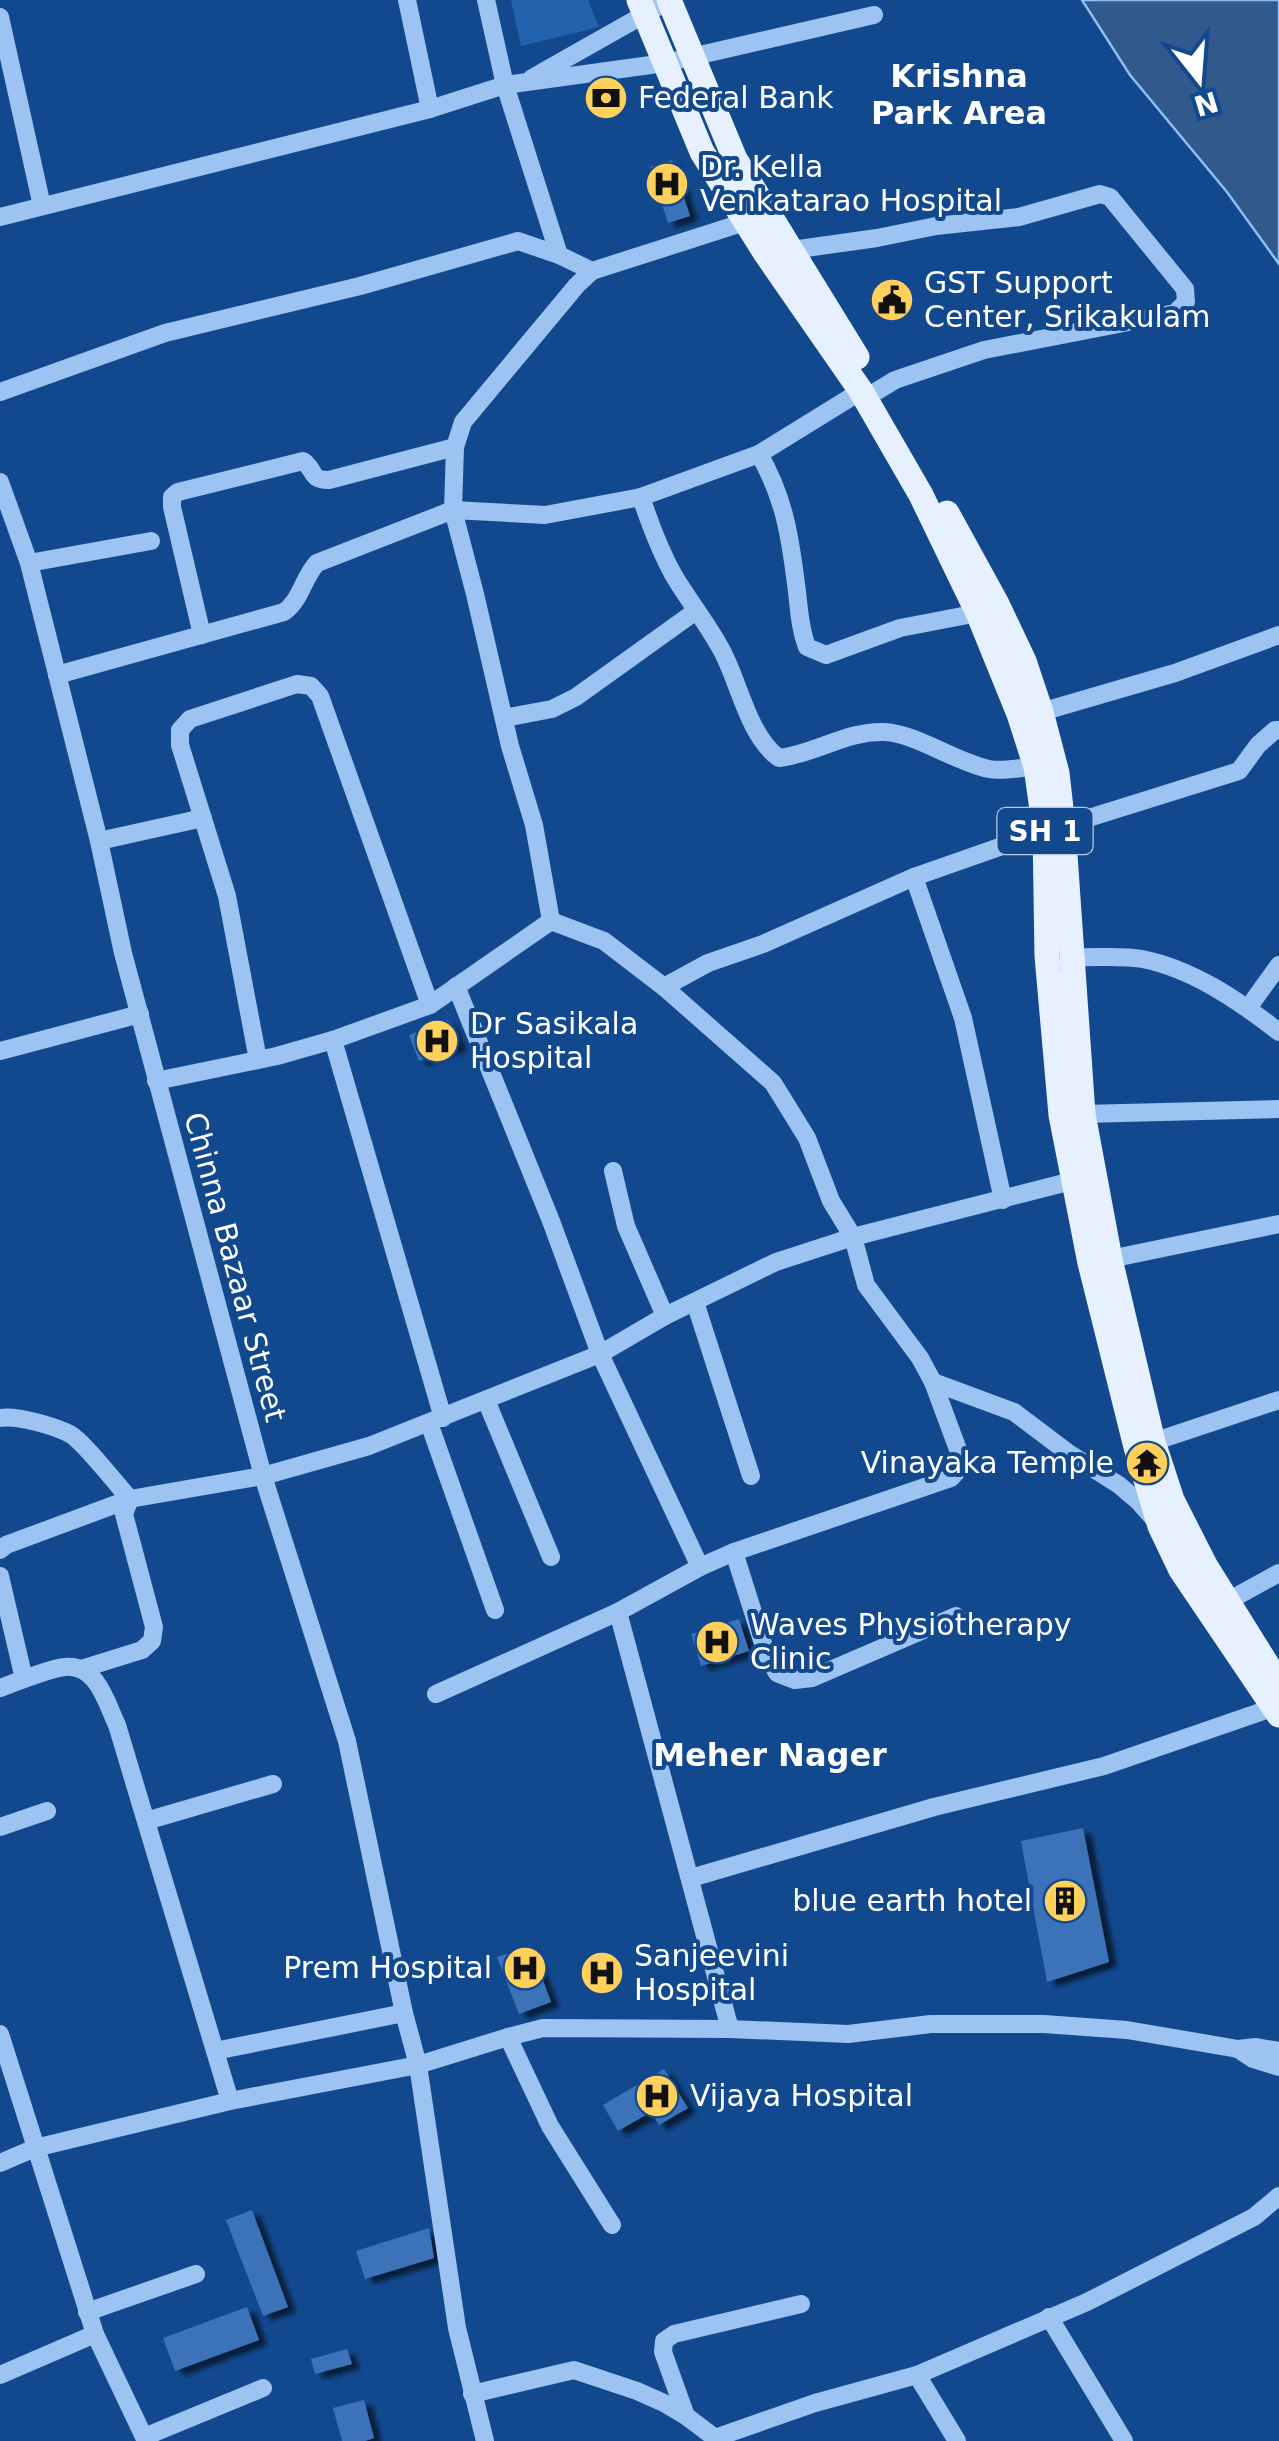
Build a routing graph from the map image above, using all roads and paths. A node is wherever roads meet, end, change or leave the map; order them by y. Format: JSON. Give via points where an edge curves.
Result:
{"nodes":[{"id":1,"x":407,"y":0,"type":"edge"},
{"id":2,"x":486,"y":0,"type":"edge"},
{"id":3,"x":669,"y":0,"type":"edge"},
{"id":4,"x":642,"y":7,"type":"edge"},
{"id":5,"x":874,"y":15,"type":"dead end"},
{"id":6,"x":0,"y":18,"type":"edge"},
{"id":7,"x":692,"y":56,"type":"junction"},
{"id":8,"x":665,"y":64,"type":"junction"},
{"id":9,"x":514,"y":84,"type":"junction"},
{"id":10,"x":430,"y":109,"type":"junction"},
{"id":11,"x":42,"y":206,"type":"junction"},
{"id":12,"x":0,"y":217,"type":"edge"},
{"id":13,"x":745,"y":222,"type":"junction"},
{"id":14,"x":792,"y":250,"type":"junction"},
{"id":15,"x":559,"y":255,"type":"junction"},
{"id":16,"x":592,"y":272,"type":"junction"},
{"id":17,"x":869,"y":391,"type":"junction"},
{"id":18,"x":0,"y":392,"type":"edge"},
{"id":19,"x":456,"y":447,"type":"junction"},
{"id":20,"x":759,"y":454,"type":"junction"},
{"id":21,"x":0,"y":482,"type":"edge"},
{"id":22,"x":641,"y":497,"type":"junction"},
{"id":23,"x":453,"y":510,"type":"junction"},
{"id":24,"x":150,"y":541,"type":"dead end"},
{"id":25,"x":29,"y":563,"type":"junction"},
{"id":26,"x":696,"y":611,"type":"junction"},
{"id":27,"x":978,"y":612,"type":"junction"},
{"id":28,"x":202,"y":634,"type":"junction"},
{"id":29,"x":1279,"y":634,"type":"edge"},
{"id":30,"x":57,"y":675,"type":"junction"},
{"id":31,"x":1041,"y":712,"type":"junction"},
{"id":32,"x":504,"y":718,"type":"junction"},
{"id":33,"x":1279,"y":730,"type":"edge"},
{"id":34,"x":1036,"y":768,"type":"junction"},
{"id":35,"x":204,"y":818,"type":"junction"},
{"id":36,"x":1054,"y":828,"type":"junction"},
{"id":37,"x":100,"y":842,"type":"junction"},
{"id":38,"x":914,"y":877,"type":"junction"},
{"id":39,"x":551,"y":921,"type":"junction"},
{"id":40,"x":1072,"y":957,"type":"junction"},
{"id":41,"x":1279,"y":965,"type":"edge"},
{"id":42,"x":456,"y":986,"type":"junction"},
{"id":43,"x":664,"y":987,"type":"junction"},
{"id":44,"x":430,"y":1004,"type":"junction"},
{"id":45,"x":1248,"y":1008,"type":"junction"},
{"id":46,"x":140,"y":1014,"type":"junction"},
{"id":47,"x":1279,"y":1032,"type":"edge"},
{"id":48,"x":333,"y":1040,"type":"junction"},
{"id":49,"x":0,"y":1051,"type":"edge"},
{"id":50,"x":258,"y":1060,"type":"junction"},
{"id":51,"x":156,"y":1081,"type":"junction"},
{"id":52,"x":1279,"y":1109,"type":"edge"},
{"id":53,"x":1083,"y":1114,"type":"junction"},
{"id":54,"x":612,"y":1171,"type":"dead end"},
{"id":55,"x":1072,"y":1181,"type":"junction"},
{"id":56,"x":1003,"y":1200,"type":"junction"},
{"id":57,"x":1279,"y":1224,"type":"edge"},
{"id":58,"x":853,"y":1237,"type":"junction"},
{"id":59,"x":1110,"y":1259,"type":"junction"},
{"id":60,"x":694,"y":1302,"type":"junction"},
{"id":61,"x":665,"y":1316,"type":"junction"},
{"id":62,"x":600,"y":1354,"type":"junction"},
{"id":63,"x":933,"y":1382,"type":"junction"},
{"id":64,"x":486,"y":1400,"type":"junction"},
{"id":65,"x":1279,"y":1400,"type":"edge"},
{"id":66,"x":0,"y":1418,"type":"edge"},
{"id":67,"x":436,"y":1420,"type":"junction"},
{"id":68,"x":1153,"y":1442,"type":"junction"},
{"id":69,"x":263,"y":1476,"type":"junction"},
{"id":70,"x":751,"y":1476,"type":"dead end"},
{"id":71,"x":130,"y":1499,"type":"junction"},
{"id":72,"x":1172,"y":1524,"type":"junction"},
{"id":73,"x":0,"y":1550,"type":"edge"},
{"id":74,"x":734,"y":1552,"type":"junction"},
{"id":75,"x":551,"y":1556,"type":"dead end"},
{"id":76,"x":700,"y":1568,"type":"junction"},
{"id":77,"x":1279,"y":1573,"type":"edge"},
{"id":78,"x":0,"y":1576,"type":"edge"},
{"id":79,"x":1228,"y":1601,"type":"junction"},
{"id":80,"x":496,"y":1610,"type":"dead end"},
{"id":81,"x":618,"y":1612,"type":"junction"},
{"id":82,"x":956,"y":1616,"type":"dead end"},
{"id":83,"x":81,"y":1669,"type":"junction"},
{"id":84,"x":24,"y":1679,"type":"junction"},
{"id":85,"x":0,"y":1688,"type":"edge"},
{"id":86,"x":436,"y":1694,"type":"dead end"},
{"id":87,"x":1278,"y":1702,"type":"edge"},
{"id":88,"x":273,"y":1784,"type":"dead end"},
{"id":89,"x":47,"y":1811,"type":"dead end"},
{"id":90,"x":146,"y":1821,"type":"junction"},
{"id":91,"x":0,"y":1827,"type":"edge"},
{"id":92,"x":691,"y":1878,"type":"junction"},
{"id":93,"x":404,"y":2013,"type":"junction"},
{"id":94,"x":730,"y":2028,"type":"junction"},
{"id":95,"x":0,"y":2034,"type":"edge"},
{"id":96,"x":508,"y":2036,"type":"junction"},
{"id":97,"x":1238,"y":2049,"type":"junction"},
{"id":98,"x":215,"y":2051,"type":"junction"},
{"id":99,"x":1279,"y":2051,"type":"edge"},
{"id":100,"x":418,"y":2065,"type":"junction"},
{"id":101,"x":1279,"y":2067,"type":"edge"},
{"id":102,"x":230,"y":2102,"type":"junction"},
{"id":103,"x":36,"y":2148,"type":"junction"},
{"id":104,"x":0,"y":2162,"type":"edge"},
{"id":105,"x":1279,"y":2196,"type":"edge"},
{"id":106,"x":612,"y":2225,"type":"dead end"},
{"id":107,"x":196,"y":2274,"type":"dead end"},
{"id":108,"x":801,"y":2304,"type":"dead end"},
{"id":109,"x":87,"y":2312,"type":"junction"},
{"id":110,"x":1049,"y":2317,"type":"junction"},
{"id":111,"x":95,"y":2334,"type":"junction"},
{"id":112,"x":917,"y":2375,"type":"junction"},
{"id":113,"x":0,"y":2376,"type":"edge"},
{"id":114,"x":264,"y":2388,"type":"dead end"},
{"id":115,"x":472,"y":2394,"type":"junction"},
{"id":116,"x":686,"y":2416,"type":"junction"},
{"id":117,"x":140,"y":2439,"type":"edge"},
{"id":118,"x":715,"y":2440,"type":"edge"},
{"id":119,"x":485,"y":2441,"type":"edge"},
{"id":120,"x":957,"y":2441,"type":"edge"},
{"id":121,"x":1124,"y":2441,"type":"edge"}],
"edges":[{"from":1,"to":10,"type":"street"},
{"from":2,"to":9,"type":"street"},
{"from":3,"to":4,"type":"street"},
{"from":3,"to":7,"type":"main road","number":"SH 1"},
{"from":4,"to":8,"type":"main road","number":"SH 1"},
{"from":4,"to":9,"type":"street","via":[[622,25]]},
{"from":5,"to":7,"type":"street"},
{"from":6,"to":11,"type":"street"},
{"from":7,"to":8,"type":"street"},
{"from":7,"to":14,"type":"main road","number":"SH 1","via":[[735,159]]},
{"from":8,"to":9,"type":"street"},
{"from":8,"to":13,"type":"main road","number":"SH 1","via":[[702,152]]},
{"from":9,"to":10,"type":"street"},
{"from":9,"to":15,"type":"street"},
{"from":10,"to":11,"type":"street"},
{"from":11,"to":12,"type":"street"},
{"from":13,"to":16,"type":"street"},
{"from":13,"to":17,"type":"main road","number":"SH 1"},
{"from":14,"to":17,"type":"main road","number":"SH 1"},
{"from":14,"to":17,"type":"street","via":[[1019,217],[1100,194],[1110,197],[1185,289],[1186,302],[1174,313],[984,350]]},
{"from":15,"to":16,"type":"street"},
{"from":15,"to":18,"type":"street","via":[[518,241],[165,333]]},
{"from":16,"to":19,"type":"street","via":[[464,422]]},
{"from":17,"to":20,"type":"street"},
{"from":17,"to":27,"type":"main road","number":"SH 1"},
{"from":17,"to":31,"type":"main road","number":"SH 1","via":[[998,604]]},
{"from":19,"to":23,"type":"street"},
{"from":19,"to":28,"type":"street","via":[[329,480],[313,475],[302,460],[178,492],[172,507]]},
{"from":20,"to":22,"type":"street"},
{"from":20,"to":27,"type":"street","via":[[790,536],[807,646],[826,655],[900,628]]},
{"from":21,"to":25,"type":"street","name":"Chinna Bazaar Street"},
{"from":22,"to":23,"type":"street","via":[[545,515]]},
{"from":22,"to":26,"type":"street"},
{"from":23,"to":28,"type":"street","via":[[317,563],[284,612]]},
{"from":23,"to":32,"type":"street"},
{"from":24,"to":25,"type":"street"},
{"from":25,"to":30,"type":"street","name":"Chinna Bazaar Street"},
{"from":26,"to":32,"type":"street","via":[[576,697]]},
{"from":26,"to":34,"type":"street","via":[[722,650],[768,750],[779,758],[887,732],[992,770]]},
{"from":27,"to":34,"type":"main road","number":"SH 1"},
{"from":28,"to":30,"type":"street"},
{"from":29,"to":31,"type":"street"},
{"from":30,"to":37,"type":"street","name":"Chinna Bazaar Street"},
{"from":31,"to":36,"type":"main road","number":"SH 1","via":[[1056,773]]},
{"from":32,"to":39,"type":"street","via":[[534,824]]},
{"from":33,"to":36,"type":"street","via":[[1239,771]]},
{"from":34,"to":36,"type":"main road","number":"SH 1"},
{"from":35,"to":37,"type":"street"},
{"from":35,"to":44,"type":"street","via":[[180,730],[190,719],[297,684],[311,686]]},
{"from":35,"to":50,"type":"street","via":[[227,896]]},
{"from":36,"to":38,"type":"street"},
{"from":36,"to":40,"type":"main road","number":"SH 1"},
{"from":36,"to":55,"type":"main road","number":"SH 1","via":[[1047,956]]},
{"from":37,"to":46,"type":"street","name":"Chinna Bazaar Street"},
{"from":38,"to":43,"type":"street"},
{"from":38,"to":56,"type":"street","via":[[962,1018]]},
{"from":39,"to":42,"type":"street"},
{"from":39,"to":43,"type":"street","via":[[604,941]]},
{"from":40,"to":45,"type":"street","via":[[1140,959],[1178,968]]},
{"from":40,"to":53,"type":"main road","number":"SH 1"},
{"from":41,"to":45,"type":"street"},
{"from":42,"to":44,"type":"street"},
{"from":42,"to":62,"type":"street"},
{"from":43,"to":58,"type":"street","via":[[773,1082]]},
{"from":44,"to":48,"type":"street"},
{"from":45,"to":47,"type":"street"},
{"from":46,"to":49,"type":"street"},
{"from":46,"to":51,"type":"street","name":"Chinna Bazaar Street"},
{"from":48,"to":50,"type":"street"},
{"from":48,"to":67,"type":"street"},
{"from":50,"to":51,"type":"street"},
{"from":51,"to":69,"type":"street","name":"Chinna Bazaar Street"},
{"from":52,"to":53,"type":"street"},
{"from":53,"to":59,"type":"main road","number":"SH 1"},
{"from":54,"to":61,"type":"street","via":[[626,1226]]},
{"from":55,"to":56,"type":"street"},
{"from":55,"to":72,"type":"main road","number":"SH 1","via":[[1131,1429]]},
{"from":56,"to":58,"type":"street"},
{"from":57,"to":59,"type":"street"},
{"from":58,"to":60,"type":"street","via":[[776,1262]]},
{"from":58,"to":63,"type":"street","via":[[866,1285]]},
{"from":59,"to":68,"type":"main road","number":"SH 1"},
{"from":60,"to":61,"type":"street"},
{"from":60,"to":70,"type":"street"},
{"from":61,"to":62,"type":"street"},
{"from":62,"to":64,"type":"street"},
{"from":62,"to":76,"type":"street"},
{"from":63,"to":72,"type":"street","via":[[1014,1412]]},
{"from":63,"to":74,"type":"street","via":[[960,1455],[960,1468],[950,1478]]},
{"from":64,"to":67,"type":"street"},
{"from":64,"to":75,"type":"street"},
{"from":65,"to":68,"type":"street"},
{"from":66,"to":71,"type":"street","via":[[72,1435]]},
{"from":67,"to":69,"type":"street"},
{"from":67,"to":80,"type":"street"},
{"from":68,"to":72,"type":"main road","number":"SH 1","via":[[1172,1500]]},
{"from":69,"to":71,"type":"street"},
{"from":69,"to":93,"type":"street","name":"Chinna Bazaar Street","via":[[348,1741]]},
{"from":71,"to":73,"type":"street"},
{"from":71,"to":83,"type":"street","via":[[124,1514],[152,1641]]},
{"from":72,"to":79,"type":"main road","number":"SH 1"},
{"from":72,"to":87,"type":"main road","number":"SH 1","via":[[1181,1570]]},
{"from":74,"to":76,"type":"street"},
{"from":74,"to":82,"type":"street","via":[[766,1652],[777,1674],[795,1680]]},
{"from":76,"to":81,"type":"street"},
{"from":77,"to":79,"type":"street"},
{"from":78,"to":84,"type":"street"},
{"from":79,"to":87,"type":"main road","number":"SH 1"},
{"from":81,"to":86,"type":"street"},
{"from":81,"to":92,"type":"street"},
{"from":83,"to":84,"type":"street"},
{"from":83,"to":90,"type":"street","via":[[95,1679],[117,1725]]},
{"from":84,"to":85,"type":"street"},
{"from":87,"to":92,"type":"street","via":[[1104,1766]]},
{"from":88,"to":90,"type":"street"},
{"from":89,"to":91,"type":"street"},
{"from":90,"to":98,"type":"street"},
{"from":92,"to":94,"type":"street"},
{"from":93,"to":98,"type":"street"},
{"from":93,"to":100,"type":"street","name":"Chinna Bazaar Street"},
{"from":94,"to":96,"type":"street","via":[[543,2028]]},
{"from":94,"to":97,"type":"street","via":[[848,2034],[930,2024],[1044,2024]]},
{"from":95,"to":103,"type":"street"},
{"from":96,"to":100,"type":"street"},
{"from":96,"to":106,"type":"street","via":[[550,2126]]},
{"from":97,"to":99,"type":"street"},
{"from":97,"to":101,"type":"street"},
{"from":98,"to":102,"type":"street"},
{"from":100,"to":102,"type":"street"},
{"from":100,"to":115,"type":"street","name":"Chinna Bazaar Street"},
{"from":102,"to":103,"type":"street"},
{"from":103,"to":104,"type":"street"},
{"from":103,"to":109,"type":"street"},
{"from":105,"to":110,"type":"street","via":[[1254,2217]]},
{"from":107,"to":109,"type":"street"},
{"from":108,"to":116,"type":"street","via":[[664,2341]]},
{"from":109,"to":111,"type":"street"},
{"from":110,"to":112,"type":"street"},
{"from":110,"to":121,"type":"street"},
{"from":111,"to":113,"type":"street"},
{"from":111,"to":117,"type":"street"},
{"from":112,"to":118,"type":"street"},
{"from":112,"to":120,"type":"street"},
{"from":114,"to":117,"type":"street"},
{"from":115,"to":116,"type":"street","via":[[574,2370]]},
{"from":115,"to":119,"type":"street","name":"Chinna Bazaar Street"},
{"from":116,"to":118,"type":"street"}]}
